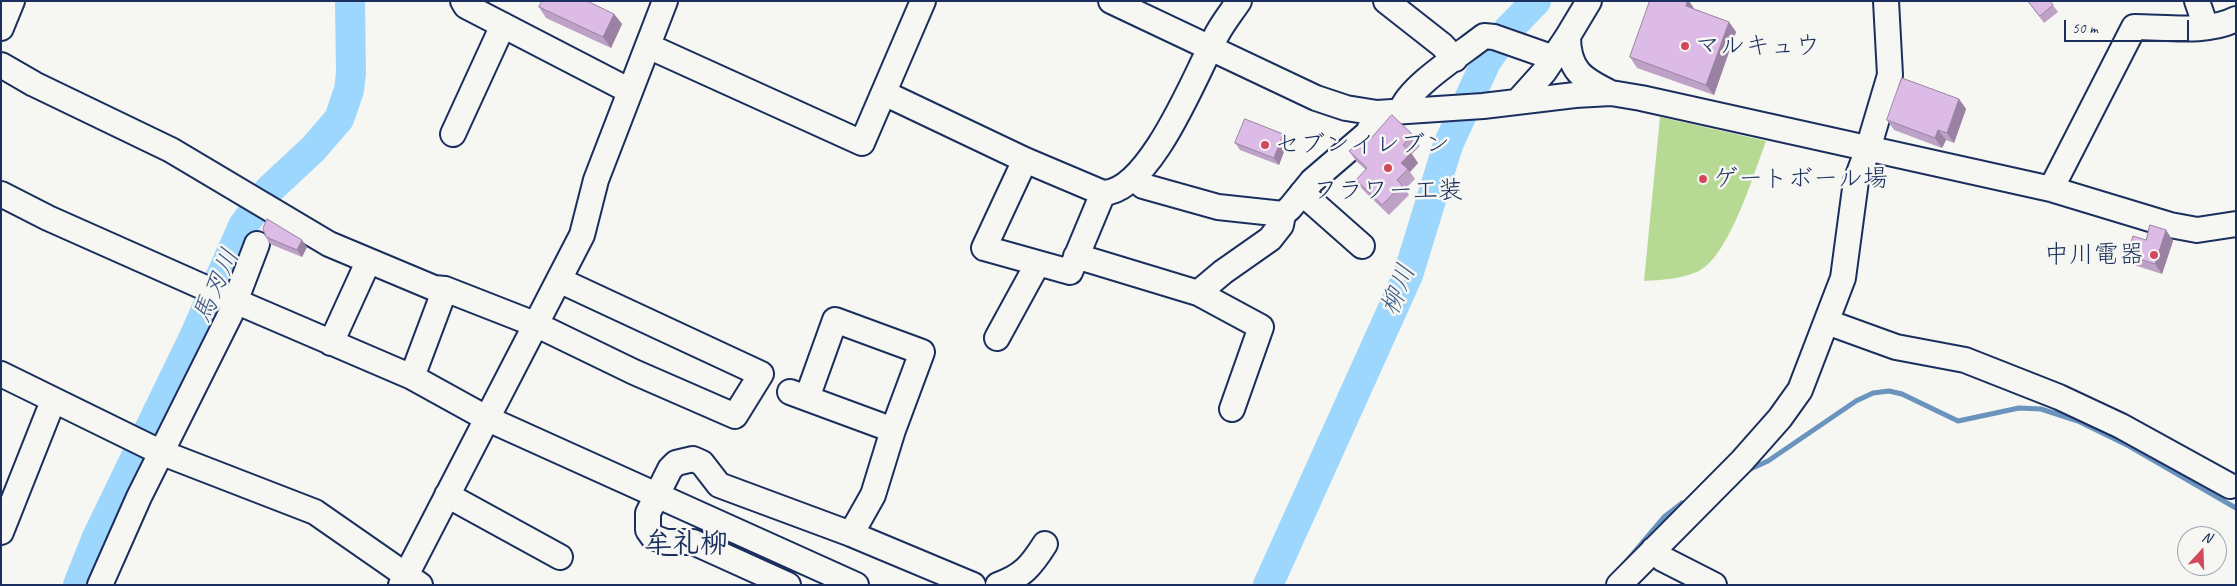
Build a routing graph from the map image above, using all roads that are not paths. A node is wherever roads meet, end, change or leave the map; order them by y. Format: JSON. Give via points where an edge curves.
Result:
{"nodes":[{"id":1,"x":12,"y":1,"type":"edge"},
{"id":2,"x":463,"y":1,"type":"edge"},
{"id":3,"x":665,"y":1,"type":"edge"},
{"id":4,"x":924,"y":1,"type":"edge"},
{"id":5,"x":1111,"y":1,"type":"edge"},
{"id":6,"x":1239,"y":1,"type":"edge"},
{"id":7,"x":1386,"y":1,"type":"edge"},
{"id":8,"x":1589,"y":1,"type":"edge"},
{"id":9,"x":1886,"y":1,"type":"edge"},
{"id":10,"x":2197,"y":1,"type":"edge"},
{"id":11,"x":2236,"y":19,"type":"edge"},
{"id":12,"x":503,"y":25,"type":"junction"},
{"id":13,"x":2206,"y":27,"type":"junction"},
{"id":14,"x":1,"y":28,"type":"edge"},
{"id":15,"x":1568,"y":36,"type":"junction"},
{"id":16,"x":648,"y":46,"type":"junction"},
{"id":17,"x":1210,"y":47,"type":"junction"},
{"id":18,"x":1554,"y":58,"type":"junction"},
{"id":19,"x":1455,"y":59,"type":"junction"},
{"id":20,"x":1,"y":65,"type":"edge"},
{"id":21,"x":630,"y":91,"type":"junction"},
{"id":22,"x":884,"y":93,"type":"junction"},
{"id":23,"x":1611,"y":93,"type":"junction"},
{"id":24,"x":1518,"y":101,"type":"junction"},
{"id":25,"x":1401,"y":111,"type":"junction"},
{"id":26,"x":1377,"y":113,"type":"junction"},
{"id":27,"x":453,"y":134,"type":"dead end"},
{"id":28,"x":1868,"y":148,"type":"junction"},
{"id":29,"x":1025,"y":160,"type":"junction"},
{"id":30,"x":1134,"y":178,"type":"junction"},
{"id":31,"x":2051,"y":189,"type":"junction"},
{"id":32,"x":1103,"y":193,"type":"junction"},
{"id":33,"x":1302,"y":193,"type":"junction"},
{"id":34,"x":1,"y":194,"type":"edge"},
{"id":35,"x":1282,"y":214,"type":"junction"},
{"id":36,"x":2236,"y":224,"type":"edge"},
{"id":37,"x":257,"y":244,"type":"dead end"},
{"id":38,"x":1362,"y":246,"type":"dead end"},
{"id":39,"x":1076,"y":256,"type":"junction"},
{"id":40,"x":368,"y":262,"type":"junction"},
{"id":41,"x":1038,"y":263,"type":"junction"},
{"id":42,"x":559,"y":280,"type":"junction"},
{"id":43,"x":445,"y":289,"type":"junction"},
{"id":44,"x":1198,"y":294,"type":"junction"},
{"id":45,"x":232,"y":300,"type":"junction"},
{"id":46,"x":1828,"y":322,"type":"junction"},
{"id":47,"x":537,"y":324,"type":"junction"},
{"id":48,"x":997,"y":338,"type":"dead end"},
{"id":49,"x":331,"y":343,"type":"junction"},
{"id":50,"x":1,"y":374,"type":"edge"},
{"id":51,"x":412,"y":378,"type":"junction"},
{"id":52,"x":53,"y":401,"type":"junction"},
{"id":53,"x":1232,"y":409,"type":"dead end"},
{"id":54,"x":488,"y":419,"type":"junction"},
{"id":55,"x":894,"y":430,"type":"junction"},
{"id":56,"x":161,"y":452,"type":"junction"},
{"id":57,"x":2230,"y":486,"type":"dead end"},
{"id":58,"x":448,"y":495,"type":"junction"},
{"id":59,"x":658,"y":495,"type":"junction"},
{"id":60,"x":1,"y":532,"type":"edge"},
{"id":61,"x":851,"y":534,"type":"junction"},
{"id":62,"x":1045,"y":544,"type":"dead end"},
{"id":63,"x":1653,"y":550,"type":"junction"},
{"id":64,"x":560,"y":557,"type":"dead end"},
{"id":65,"x":409,"y":581,"type":"edge"},
{"id":66,"x":100,"y":585,"type":"edge"},
{"id":67,"x":788,"y":585,"type":"edge"},
{"id":68,"x":856,"y":585,"type":"edge"},
{"id":69,"x":973,"y":585,"type":"edge"},
{"id":70,"x":998,"y":585,"type":"edge"},
{"id":71,"x":1620,"y":585,"type":"edge"},
{"id":72,"x":1714,"y":585,"type":"edge"}],
"edges":[{"from":1,"to":14,"type":"street"},
{"from":2,"to":12,"type":"street","via":[[466,6]]},
{"from":3,"to":16,"type":"street"},
{"from":4,"to":22,"type":"street"},
{"from":5,"to":17,"type":"street"},
{"from":6,"to":17,"type":"street"},
{"from":7,"to":19,"type":"street"},
{"from":8,"to":15,"type":"street"},
{"from":9,"to":28,"type":"street","via":[[1890,75]]},
{"from":10,"to":13,"type":"street"},
{"from":11,"to":13,"type":"street","via":[[2223,26]]},
{"from":12,"to":21,"type":"street"},
{"from":12,"to":27,"type":"street"},
{"from":13,"to":31,"type":"street","via":[[2134,27]]},
{"from":15,"to":18,"type":"street"},
{"from":15,"to":23,"type":"street","via":[[1568,52],[1577,72]]},
{"from":16,"to":21,"type":"street"},
{"from":16,"to":22,"type":"street","via":[[862,143]]},
{"from":17,"to":26,"type":"street","via":[[1316,98],[1346,108]]},
{"from":17,"to":30,"type":"street","via":[[1193,88],[1155,152]]},
{"from":18,"to":19,"type":"street","via":[[1484,36]]},
{"from":18,"to":24,"type":"street"},
{"from":19,"to":25,"type":"street","via":[[1412,91]]},
{"from":20,"to":40,"type":"street","via":[[171,150],[268,210]]},
{"from":21,"to":42,"type":"street","via":[[596,180],[582,235]]},
{"from":22,"to":29,"type":"street"},
{"from":23,"to":24,"type":"street"},
{"from":23,"to":28,"type":"street"},
{"from":24,"to":25,"type":"street"},
{"from":25,"to":26,"type":"street"},
{"from":26,"to":33,"type":"street","via":[[1368,133]]},
{"from":28,"to":31,"type":"street"},
{"from":28,"to":46,"type":"street","via":[[1856,181],[1843,278]]},
{"from":29,"to":32,"type":"street"},
{"from":29,"to":41,"type":"street","via":[[984,248]]},
{"from":30,"to":32,"type":"street","via":[[1111,193]]},
{"from":30,"to":35,"type":"street","via":[[1143,186],[1218,207]]},
{"from":31,"to":36,"type":"street","via":[[2170,225],[2197,230]]},
{"from":32,"to":39,"type":"street"},
{"from":33,"to":35,"type":"street"},
{"from":33,"to":38,"type":"street"},
{"from":34,"to":45,"type":"street"},
{"from":35,"to":44,"type":"street","via":[[1281,225],[1270,239]]},
{"from":37,"to":45,"type":"street"},
{"from":39,"to":41,"type":"street","via":[[1070,272]]},
{"from":39,"to":44,"type":"street"},
{"from":40,"to":43,"type":"street","via":[[434,288]]},
{"from":40,"to":49,"type":"street"},
{"from":41,"to":48,"type":"street"},
{"from":42,"to":47,"type":"street"},
{"from":42,"to":47,"type":"street","via":[[761,374],[735,416],[634,372]]},
{"from":43,"to":47,"type":"street"},
{"from":43,"to":51,"type":"street"},
{"from":44,"to":53,"type":"street","via":[[1262,327]]},
{"from":45,"to":49,"type":"street"},
{"from":45,"to":56,"type":"street"},
{"from":46,"to":57,"type":"street","via":[[1896,347],[1965,360],[2059,397],[2121,426]]},
{"from":46,"to":63,"type":"street","via":[[1800,390],[1780,418],[1730,474]]},
{"from":47,"to":54,"type":"street"},
{"from":49,"to":51,"type":"street"},
{"from":50,"to":52,"type":"street"},
{"from":51,"to":54,"type":"street"},
{"from":52,"to":56,"type":"street"},
{"from":52,"to":60,"type":"street"},
{"from":54,"to":58,"type":"street"},
{"from":54,"to":59,"type":"street"},
{"from":55,"to":55,"type":"street","via":[[798,395],[835,320],[922,352]]},
{"from":55,"to":61,"type":"street","via":[[873,495]]},
{"from":56,"to":65,"type":"street","via":[[315,512]]},
{"from":56,"to":66,"type":"street"},
{"from":58,"to":64,"type":"street"},
{"from":58,"to":65,"type":"street"},
{"from":59,"to":61,"type":"street","via":[[670,469],[683,460],[693,459],[702,463],[719,485]]},
{"from":59,"to":67,"type":"street","via":[[646,522],[653,537],[666,542],[693,542]]},
{"from":59,"to":68,"type":"street"},
{"from":61,"to":69,"type":"street"},
{"from":62,"to":70,"type":"street","via":[[1032,564],[1016,578]]},
{"from":63,"to":71,"type":"street"},
{"from":63,"to":72,"type":"street"}]}
